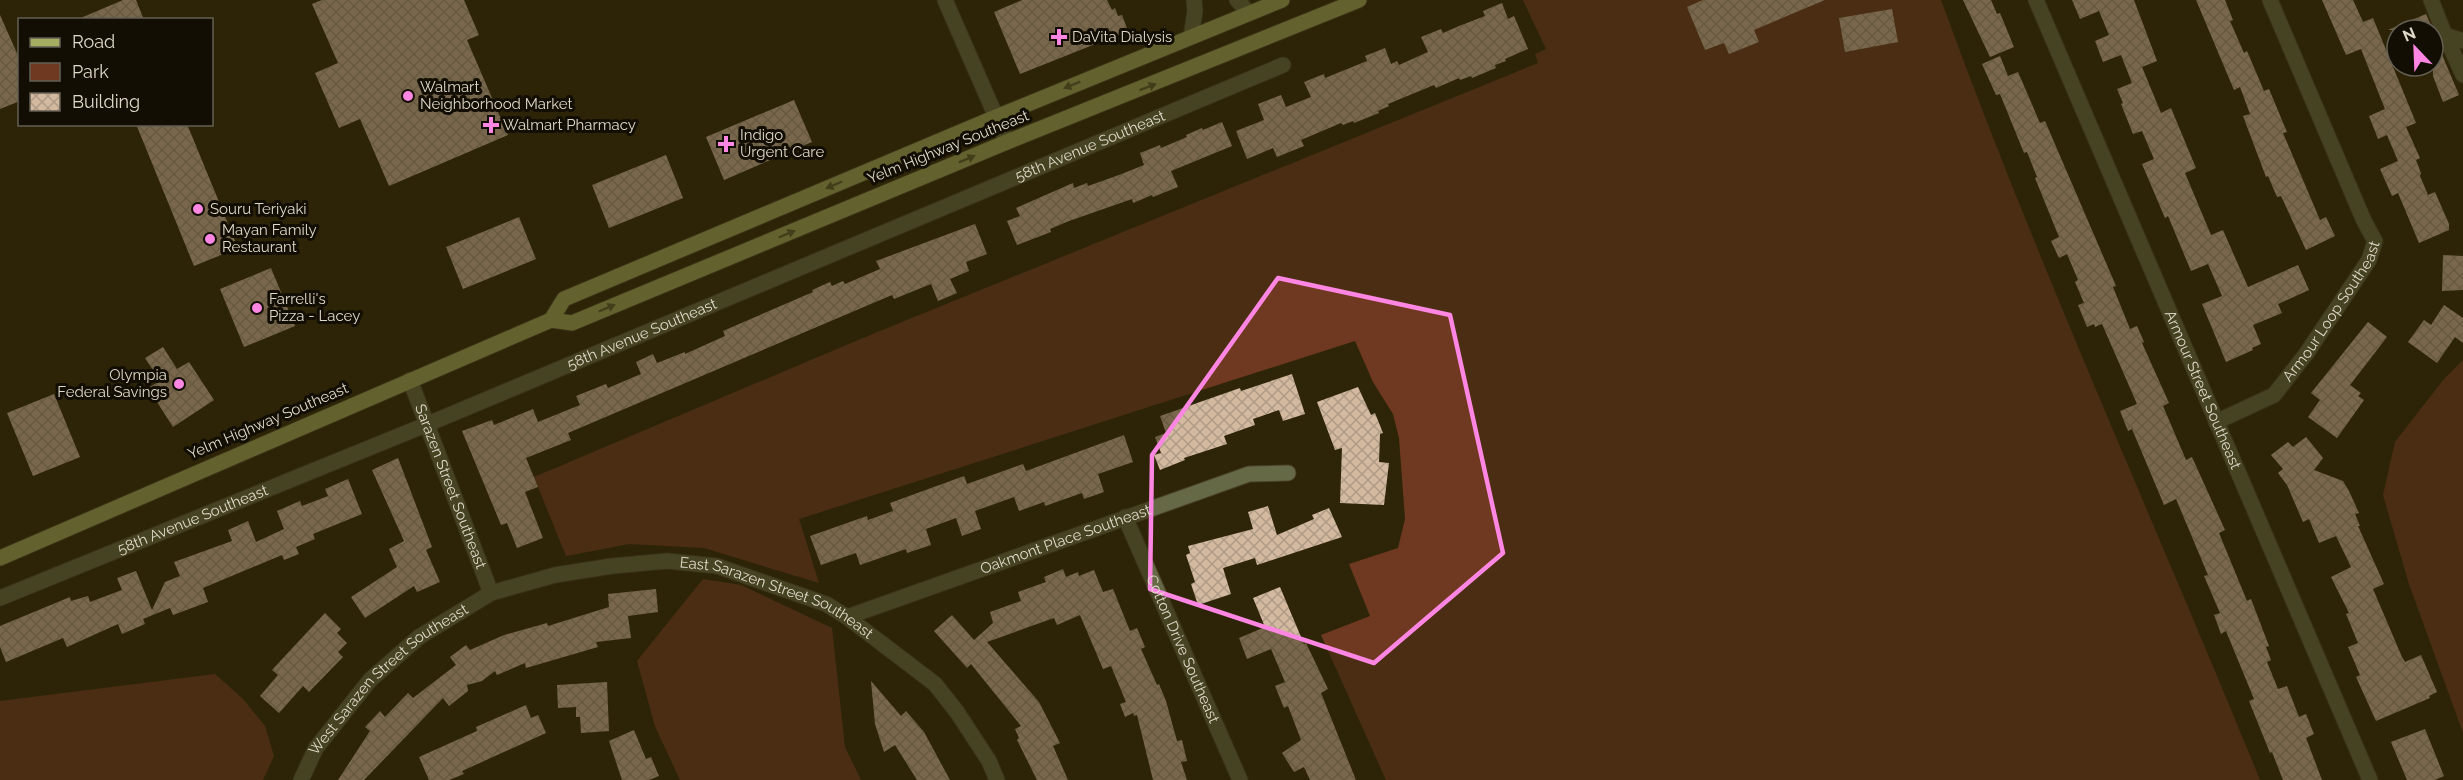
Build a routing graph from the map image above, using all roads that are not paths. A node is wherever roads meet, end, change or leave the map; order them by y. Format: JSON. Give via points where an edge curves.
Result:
{"nodes":[{"id":1,"x":945,"y":0,"type":"edge"},
{"id":2,"x":1194,"y":0,"type":"edge"},
{"id":3,"x":1238,"y":0,"type":"edge"},
{"id":4,"x":1282,"y":0,"type":"edge"},
{"id":5,"x":1359,"y":0,"type":"edge"},
{"id":6,"x":2036,"y":0,"type":"edge"},
{"id":7,"x":2270,"y":0,"type":"edge"},
{"id":8,"x":2431,"y":0,"type":"edge"},
{"id":9,"x":1249,"y":13,"type":"junction"},
{"id":10,"x":2438,"y":18,"type":"edge"},
{"id":11,"x":2445,"y":35,"type":"joint"},
{"id":12,"x":1191,"y":37,"type":"junction"},
{"id":13,"x":2463,"y":41,"type":"edge"},
{"id":14,"x":1282,"y":64,"type":"dead end"},
{"id":15,"x":2463,"y":75,"type":"edge"},
{"id":16,"x":996,"y":117,"type":"junction"},
{"id":17,"x":1007,"y":142,"type":"junction"},
{"id":18,"x":551,"y":320,"type":"junction"},
{"id":19,"x":410,"y":380,"type":"junction"},
{"id":20,"x":2216,"y":422,"type":"junction"},
{"id":21,"x":428,"y":424,"type":"junction"},
{"id":22,"x":1288,"y":473,"type":"dead end"},
{"id":23,"x":1125,"y":517,"type":"junction"},
{"id":24,"x":0,"y":558,"type":"edge"},
{"id":25,"x":491,"y":593,"type":"junction"},
{"id":26,"x":0,"y":598,"type":"edge"},
{"id":27,"x":847,"y":617,"type":"junction"},
{"id":28,"x":301,"y":780,"type":"edge"},
{"id":29,"x":997,"y":780,"type":"edge"},
{"id":30,"x":1240,"y":780,"type":"edge"},
{"id":31,"x":2370,"y":780,"type":"edge"}],
"edges":[{"from":1,"to":16,"type":"street"},
{"from":2,"to":12,"type":"street"},
{"from":3,"to":9,"type":"street"},
{"from":4,"to":9,"type":"main road","name":"Yelm Highway Southeast"},
{"from":17,"to":5,"type":"main road","name":"Yelm Highway Southeast","one_way":true},
{"from":6,"to":20,"type":"street","name":"Armour Street Southeast"},
{"from":7,"to":20,"type":"street","name":"Armour Loop Southeast","via":[[2375,241],[2369,260],[2274,395]]},
{"from":8,"to":10,"type":"street"},
{"from":9,"to":12,"type":"main road","name":"Yelm Highway Southeast"},
{"from":11,"to":13,"type":"street"},
{"from":11,"to":15,"type":"street"},
{"from":12,"to":16,"type":"main road","name":"Yelm Highway Southeast","one_way":true},
{"from":14,"to":21,"type":"street","name":"58th Avenue Southeast"},
{"from":16,"to":17,"type":"street"},
{"from":16,"to":18,"type":"main road","name":"Yelm Highway Southeast","one_way":true,"via":[[564,299]]},
{"from":18,"to":17,"type":"main road","name":"Yelm Highway Southeast","one_way":true,"via":[[572,323]]},
{"from":18,"to":19,"type":"main road","name":"Yelm Highway Southeast"},
{"from":19,"to":21,"type":"street","name":"Sarazen Street Southeast"},
{"from":19,"to":24,"type":"main road","name":"Yelm Highway Southeast"},
{"from":20,"to":31,"type":"street","name":"Armour Street Southeast"},
{"from":21,"to":25,"type":"street","name":"Sarazen Street Southeast"},
{"from":21,"to":26,"type":"street","name":"58th Avenue Southeast"},
{"from":22,"to":23,"type":"street","name":"Oakmont Place Southeast","via":[[1249,474]]},
{"from":23,"to":27,"type":"street","name":"Oakmont Place Southeast"},
{"from":23,"to":30,"type":"street","name":"Cotton Drive Southeast"},
{"from":25,"to":27,"type":"street","name":"East Sarazen Street Southeast","via":[[555,575],[667,561],[717,566],[826,604]]},
{"from":25,"to":28,"type":"street","name":"West Sarazen Street Southeast","via":[[419,638],[370,681],[316,748]]},
{"from":27,"to":29,"type":"street","name":"East Sarazen Street Southeast","via":[[935,684],[957,712]]}]}
